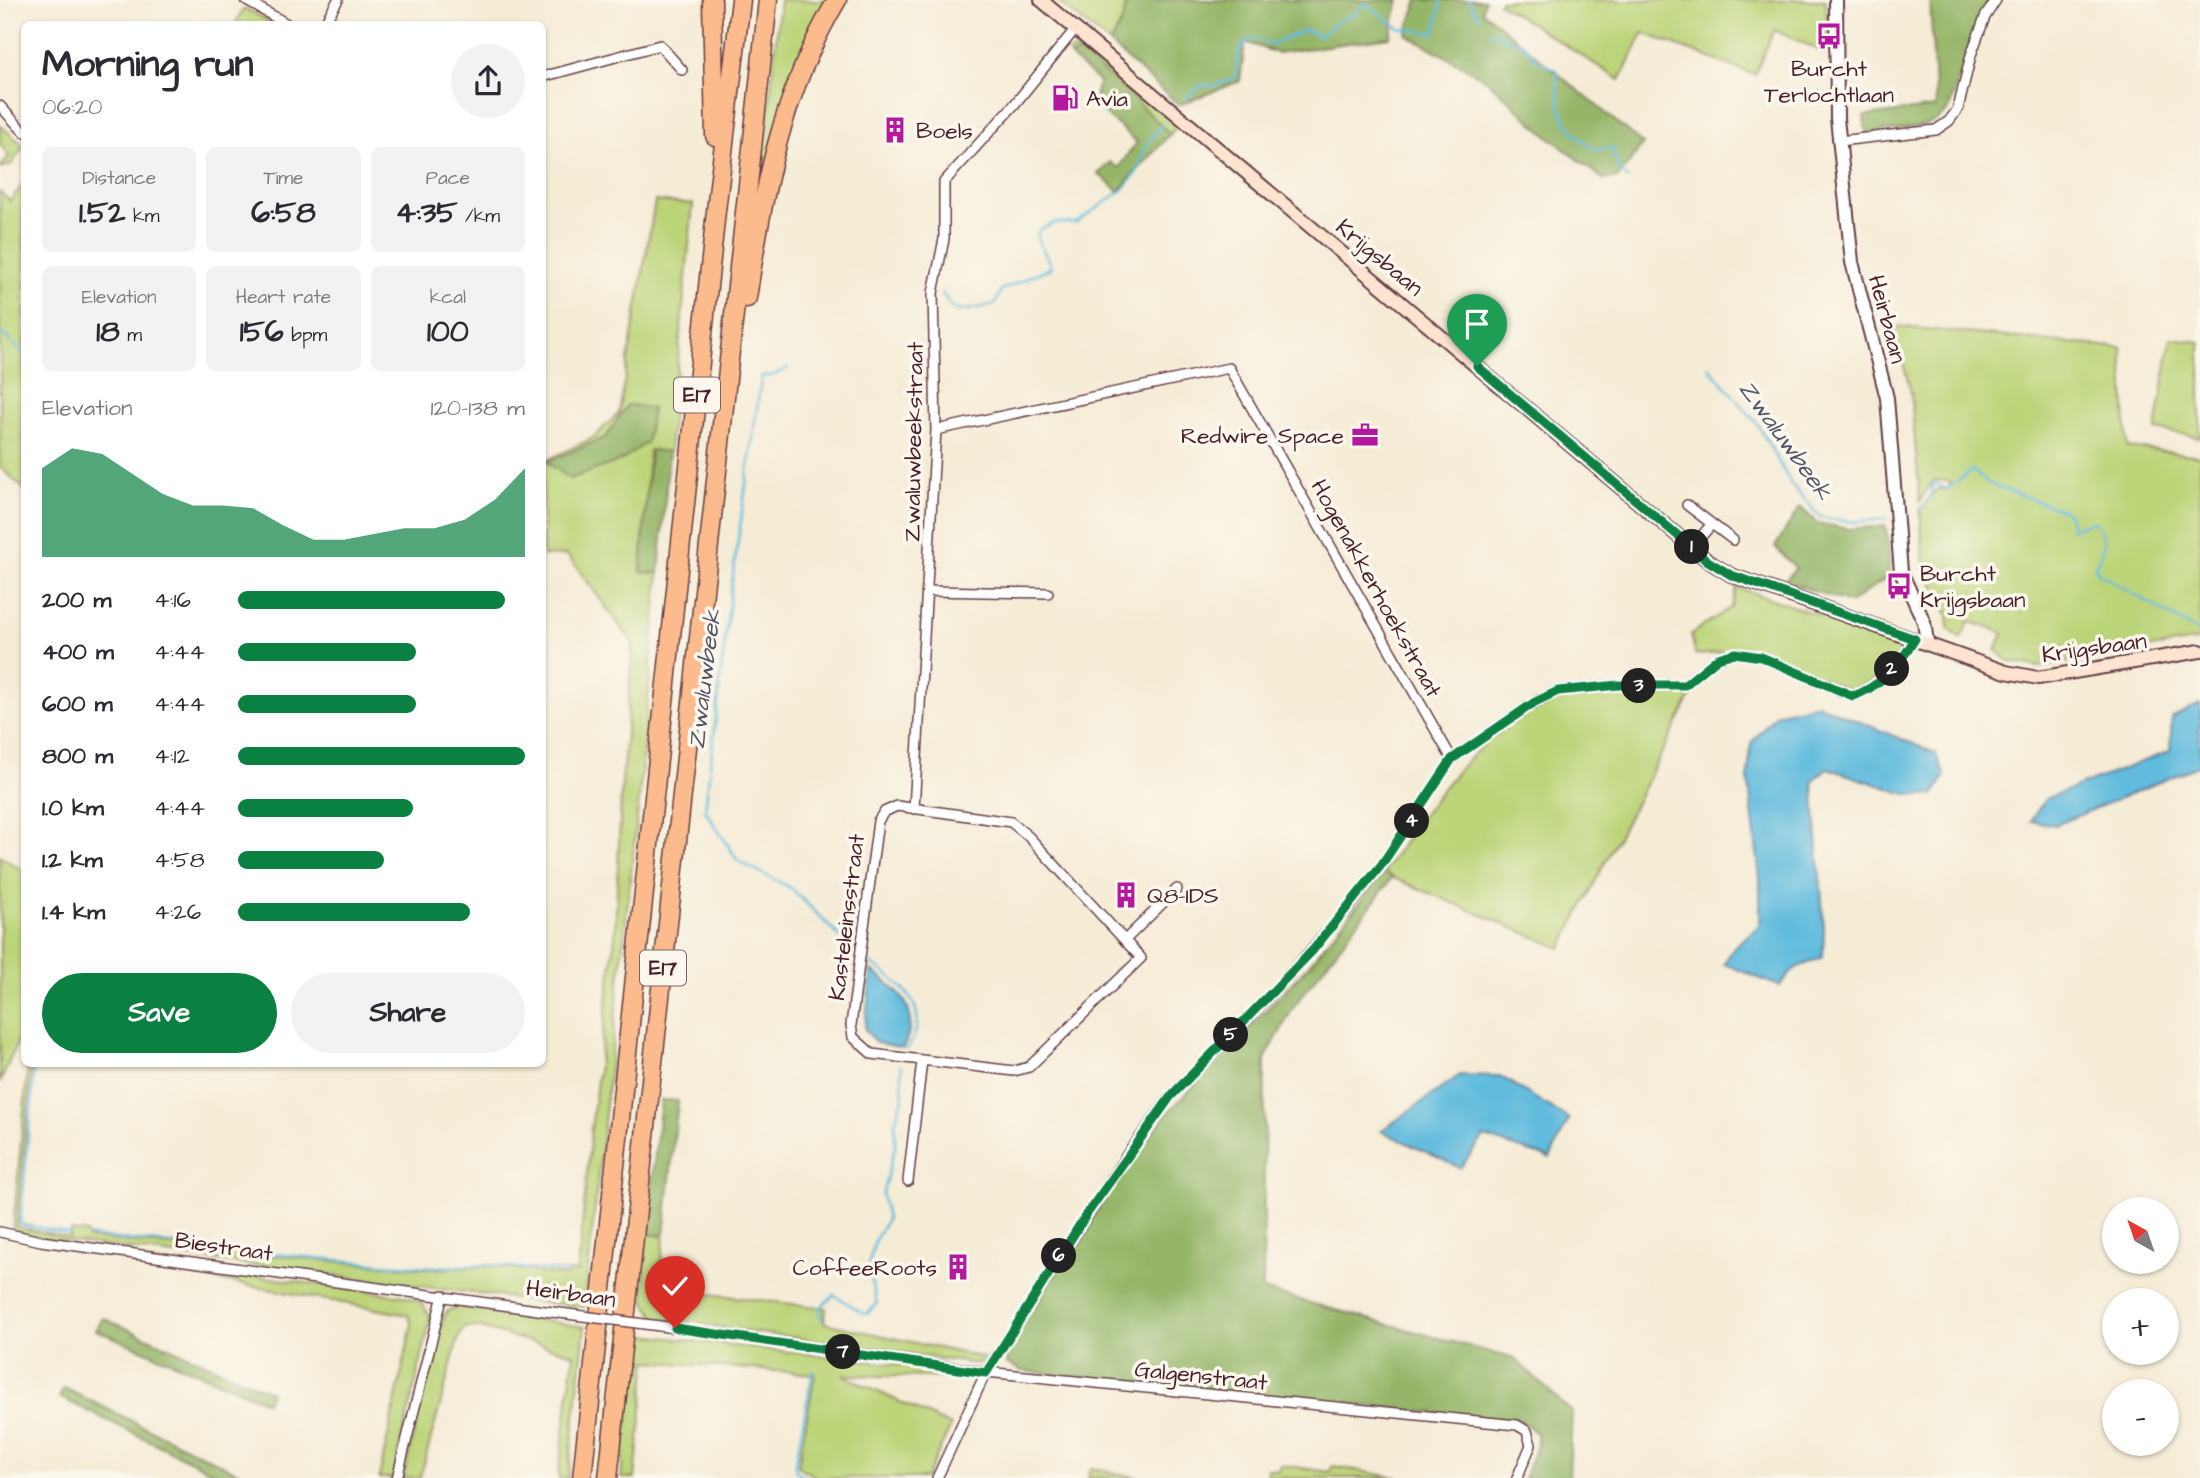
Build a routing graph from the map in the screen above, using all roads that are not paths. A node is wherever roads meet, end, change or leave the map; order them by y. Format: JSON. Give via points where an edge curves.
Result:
{"nodes":[{"id":1,"x":245,"y":0,"type":"edge"},
{"id":2,"x":338,"y":0,"type":"edge"},
{"id":3,"x":712,"y":0,"type":"edge"},
{"id":4,"x":741,"y":0,"type":"edge"},
{"id":5,"x":768,"y":0,"type":"edge"},
{"id":6,"x":837,"y":0,"type":"edge"},
{"id":7,"x":1041,"y":0,"type":"edge"},
{"id":8,"x":1836,"y":0,"type":"edge"},
{"id":9,"x":1996,"y":0,"type":"edge"},
{"id":10,"x":282,"y":21,"type":"edge"},
{"id":11,"x":326,"y":21,"type":"edge"},
{"id":12,"x":1076,"y":28,"type":"junction"},
{"id":13,"x":682,"y":70,"type":"dead end"},
{"id":14,"x":546,"y":76,"type":"edge"},
{"id":15,"x":0,"y":106,"type":"edge"},
{"id":16,"x":21,"y":129,"type":"edge"},
{"id":17,"x":1839,"y":141,"type":"junction"},
{"id":18,"x":716,"y":211,"type":"junction"},
{"id":19,"x":730,"y":344,"type":"junction"},
{"id":20,"x":936,"y":430,"type":"junction"},
{"id":21,"x":1687,"y":505,"type":"dead end"},
{"id":22,"x":1711,"y":525,"type":"junction"},
{"id":23,"x":1733,"y":540,"type":"dead end"},
{"id":24,"x":1692,"y":548,"type":"junction"},
{"id":25,"x":928,"y":591,"type":"junction"},
{"id":26,"x":1048,"y":593,"type":"dead end"},
{"id":27,"x":1921,"y":641,"type":"junction"},
{"id":28,"x":2200,"y":652,"type":"edge"},
{"id":29,"x":1452,"y":759,"type":"junction"},
{"id":30,"x":914,"y":809,"type":"junction"},
{"id":31,"x":1177,"y":889,"type":"dead end"},
{"id":32,"x":1126,"y":939,"type":"junction"},
{"id":33,"x":922,"y":1061,"type":"junction"},
{"id":34,"x":908,"y":1181,"type":"dead end"},
{"id":35,"x":0,"y":1232,"type":"edge"},
{"id":36,"x":443,"y":1295,"type":"junction"},
{"id":37,"x":986,"y":1373,"type":"junction"},
{"id":38,"x":397,"y":1478,"type":"edge"},
{"id":39,"x":583,"y":1478,"type":"edge"},
{"id":40,"x":608,"y":1478,"type":"edge"},
{"id":41,"x":936,"y":1478,"type":"edge"},
{"id":42,"x":1517,"y":1478,"type":"edge"}],
"edges":[{"from":1,"to":10,"type":"street"},
{"from":2,"to":11,"type":"street"},
{"from":3,"to":18,"type":"highway"},
{"from":4,"to":18,"type":"highway","number":"E17"},
{"from":5,"to":19,"type":"highway","number":"E17"},
{"from":6,"to":19,"type":"highway","via":[[786,112],[763,192],[744,314]]},
{"from":7,"to":12,"type":"main road","name":"Krijgsbaan"},
{"from":8,"to":17,"type":"street","name":"Heirbaan"},
{"from":9,"to":17,"type":"street","via":[[1985,17],[1958,109],[1949,121],[1936,130]]},
{"from":12,"to":20,"type":"street","name":"Zwaluwbeekstraat","via":[[944,182],[944,239],[933,293]]},
{"from":12,"to":24,"type":"main road","name":"Krijgsbaan"},
{"from":13,"to":14,"type":"street","via":[[660,46]]},
{"from":15,"to":16,"type":"street"},
{"from":17,"to":27,"type":"street","name":"Heirbaan","via":[[1855,279],[1887,398],[1901,572],[1924,622]]},
{"from":18,"to":39,"type":"highway","number":"E17"},
{"from":19,"to":40,"type":"highway","number":"E17"},
{"from":20,"to":25,"type":"street","name":"Zwaluwbeekstraat"},
{"from":20,"to":29,"type":"street","name":"Hogenakkerhoekstraat","via":[[1229,368]]},
{"from":21,"to":22,"type":"street"},
{"from":22,"to":23,"type":"street"},
{"from":22,"to":24,"type":"street"},
{"from":24,"to":27,"type":"main road","name":"Krijgsbaan","via":[[1731,575]]},
{"from":25,"to":26,"type":"street"},
{"from":25,"to":30,"type":"street","name":"Zwaluwbeekstraat"},
{"from":27,"to":28,"type":"main road","name":"Krijgsbaan","via":[[2006,672],[2038,678]]},
{"from":27,"to":29,"type":"street","via":[[1868,691],[1853,696],[1761,657],[1735,653],[1718,658],[1685,685],[1558,691]]},
{"from":29,"to":37,"type":"street","via":[[1382,864],[1313,950],[1171,1096],[1086,1215]]},
{"from":30,"to":32,"type":"street","name":"Kasteleinsstraat","via":[[1011,822]]},
{"from":30,"to":33,"type":"street","name":"Kasteleinsstraat","via":[[897,806],[878,821],[851,1026],[853,1037],[872,1055]]},
{"from":31,"to":32,"type":"street"},
{"from":32,"to":33,"type":"street","name":"Kasteleinsstraat","via":[[1141,958],[1029,1067],[1014,1071]]},
{"from":33,"to":34,"type":"street"},
{"from":35,"to":36,"type":"street","name":"Biestraat"},
{"from":36,"to":37,"type":"street","name":"Heirbaan","bridge":true},
{"from":36,"to":38,"type":"street"},
{"from":37,"to":41,"type":"street"},
{"from":37,"to":42,"type":"street","name":"Galgenstraat","via":[[1517,1425],[1527,1431],[1531,1446]]}]}
